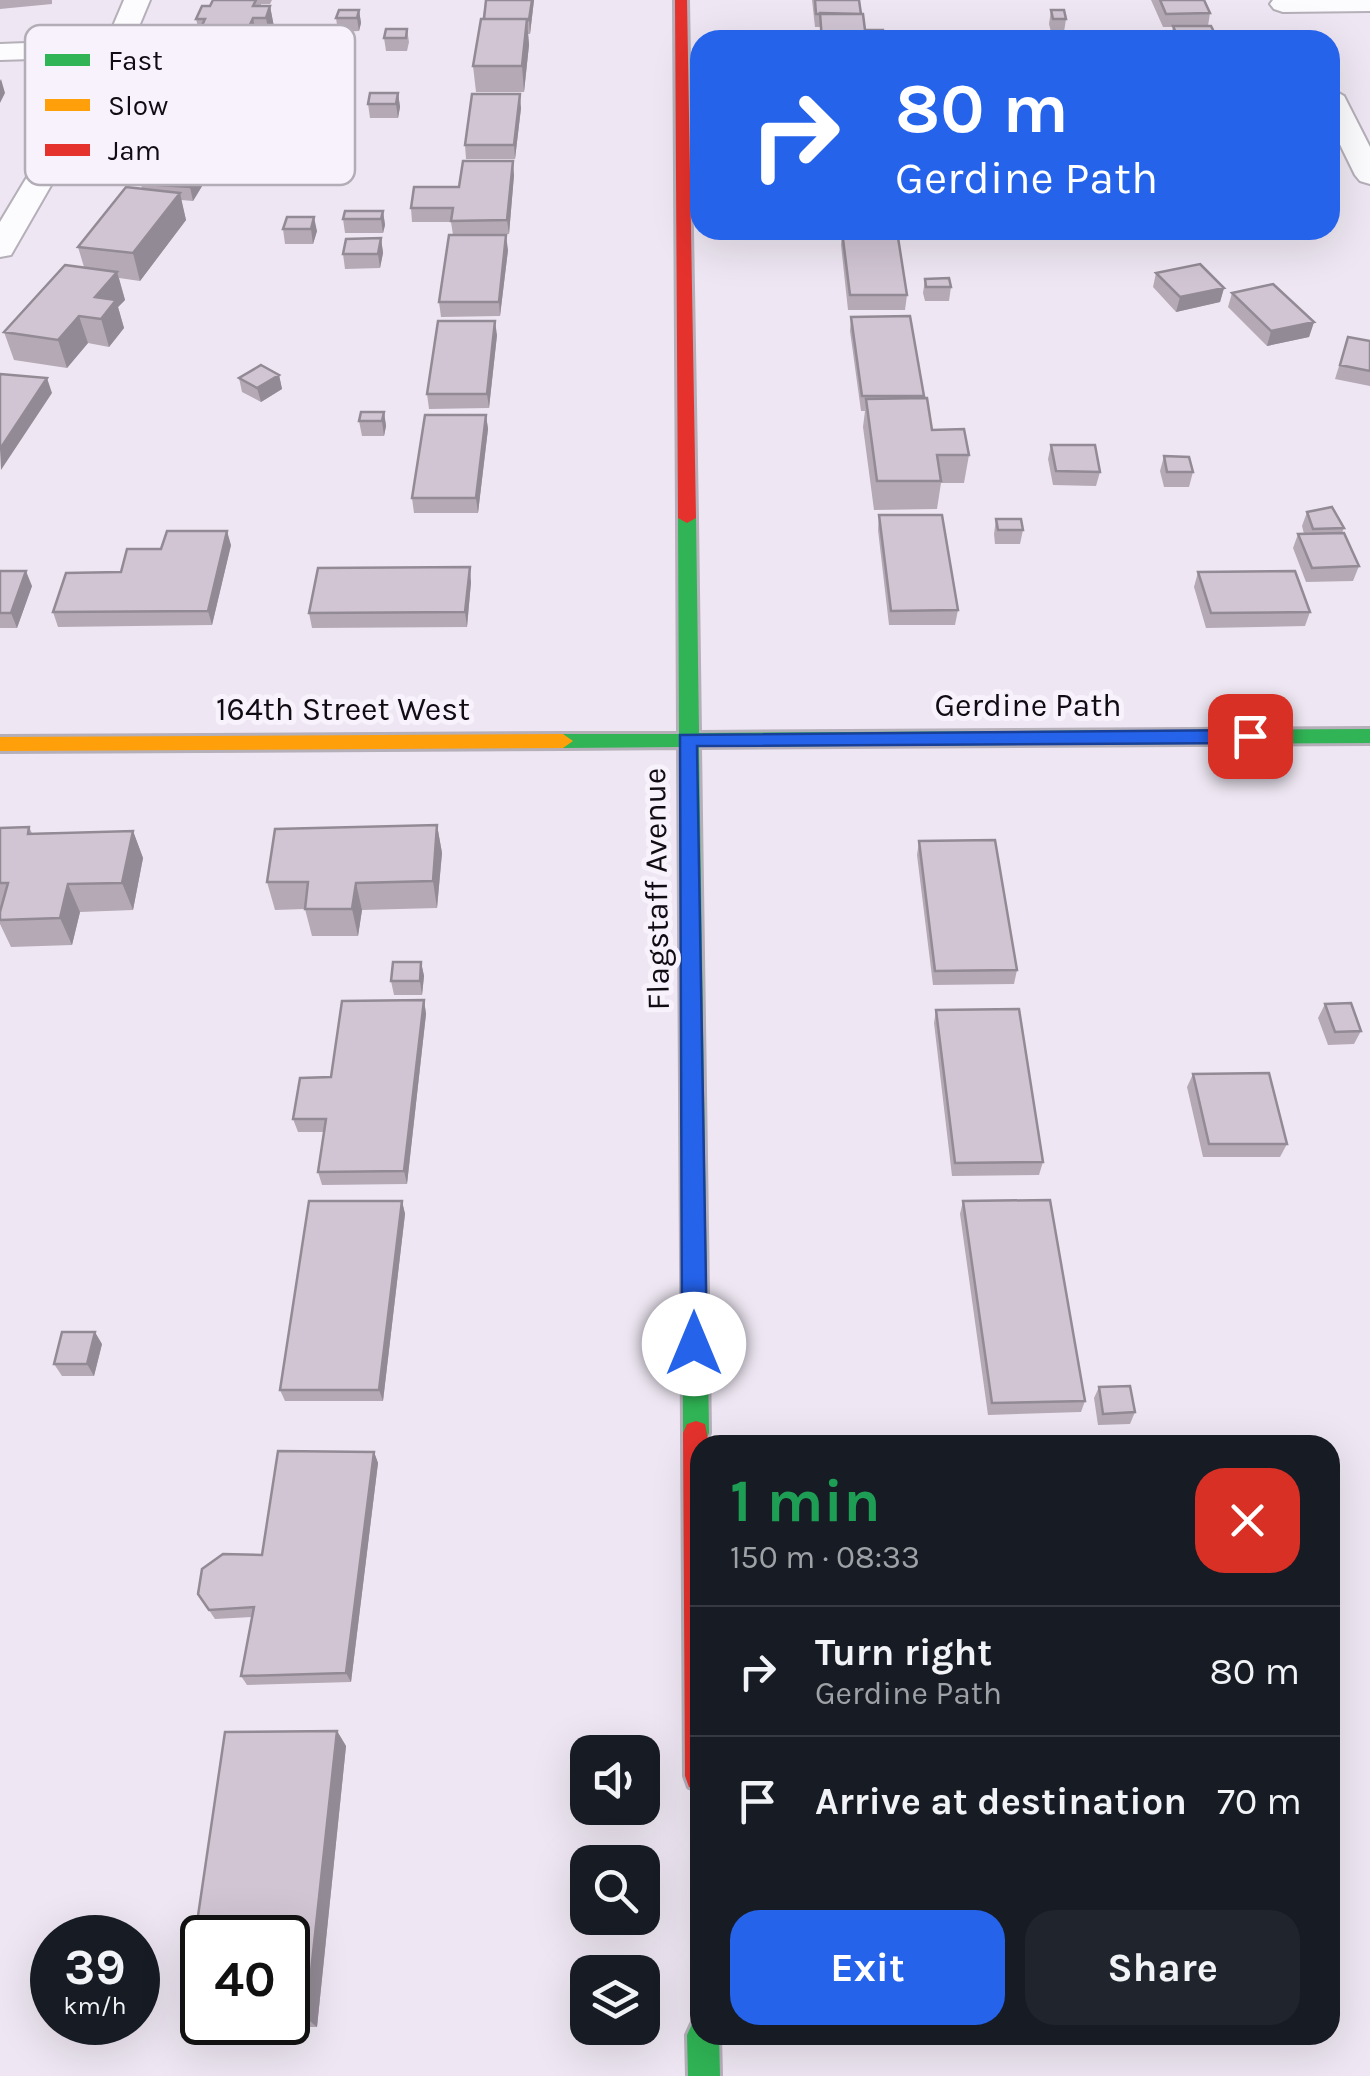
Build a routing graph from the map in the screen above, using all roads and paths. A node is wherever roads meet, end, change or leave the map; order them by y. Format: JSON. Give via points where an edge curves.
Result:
{"nodes":[{"id":1,"x":137,"y":0,"type":"edge"},
{"id":2,"x":681,"y":0,"type":"edge"},
{"id":3,"x":1282,"y":2,"type":"edge"},
{"id":4,"x":1370,"y":4,"type":"edge"},
{"id":5,"x":127,"y":25,"type":"edge"},
{"id":6,"x":1296,"y":28,"type":"dead end"},
{"id":7,"x":25,"y":51,"type":"edge"},
{"id":8,"x":0,"y":52,"type":"edge"},
{"id":9,"x":1340,"y":116,"type":"edge"},
{"id":10,"x":1370,"y":175,"type":"edge"},
{"id":11,"x":37,"y":185,"type":"edge"},
{"id":12,"x":0,"y":248,"type":"edge"},
{"id":13,"x":1370,"y":736,"type":"edge"},
{"id":14,"x":687,"y":740,"type":"junction"},
{"id":15,"x":0,"y":744,"type":"edge"},
{"id":16,"x":696,"y":1435,"type":"edge"},
{"id":17,"x":703,"y":2045,"type":"edge"},
{"id":18,"x":704,"y":2076,"type":"edge"}],
"edges":[{"from":1,"to":5,"type":"street"},
{"from":2,"to":14,"type":"street","name":"Flagstaff Avenue"},
{"from":3,"to":4,"type":"street"},
{"from":3,"to":6,"type":"street"},
{"from":7,"to":8,"type":"street"},
{"from":9,"to":10,"type":"street"},
{"from":11,"to":12,"type":"street"},
{"from":13,"to":14,"type":"street","name":"Gerdine Path"},
{"from":14,"to":15,"type":"street","name":"164th Street West"},
{"from":14,"to":16,"type":"street","name":"Flagstaff Avenue"},
{"from":17,"to":18,"type":"street"}]}
